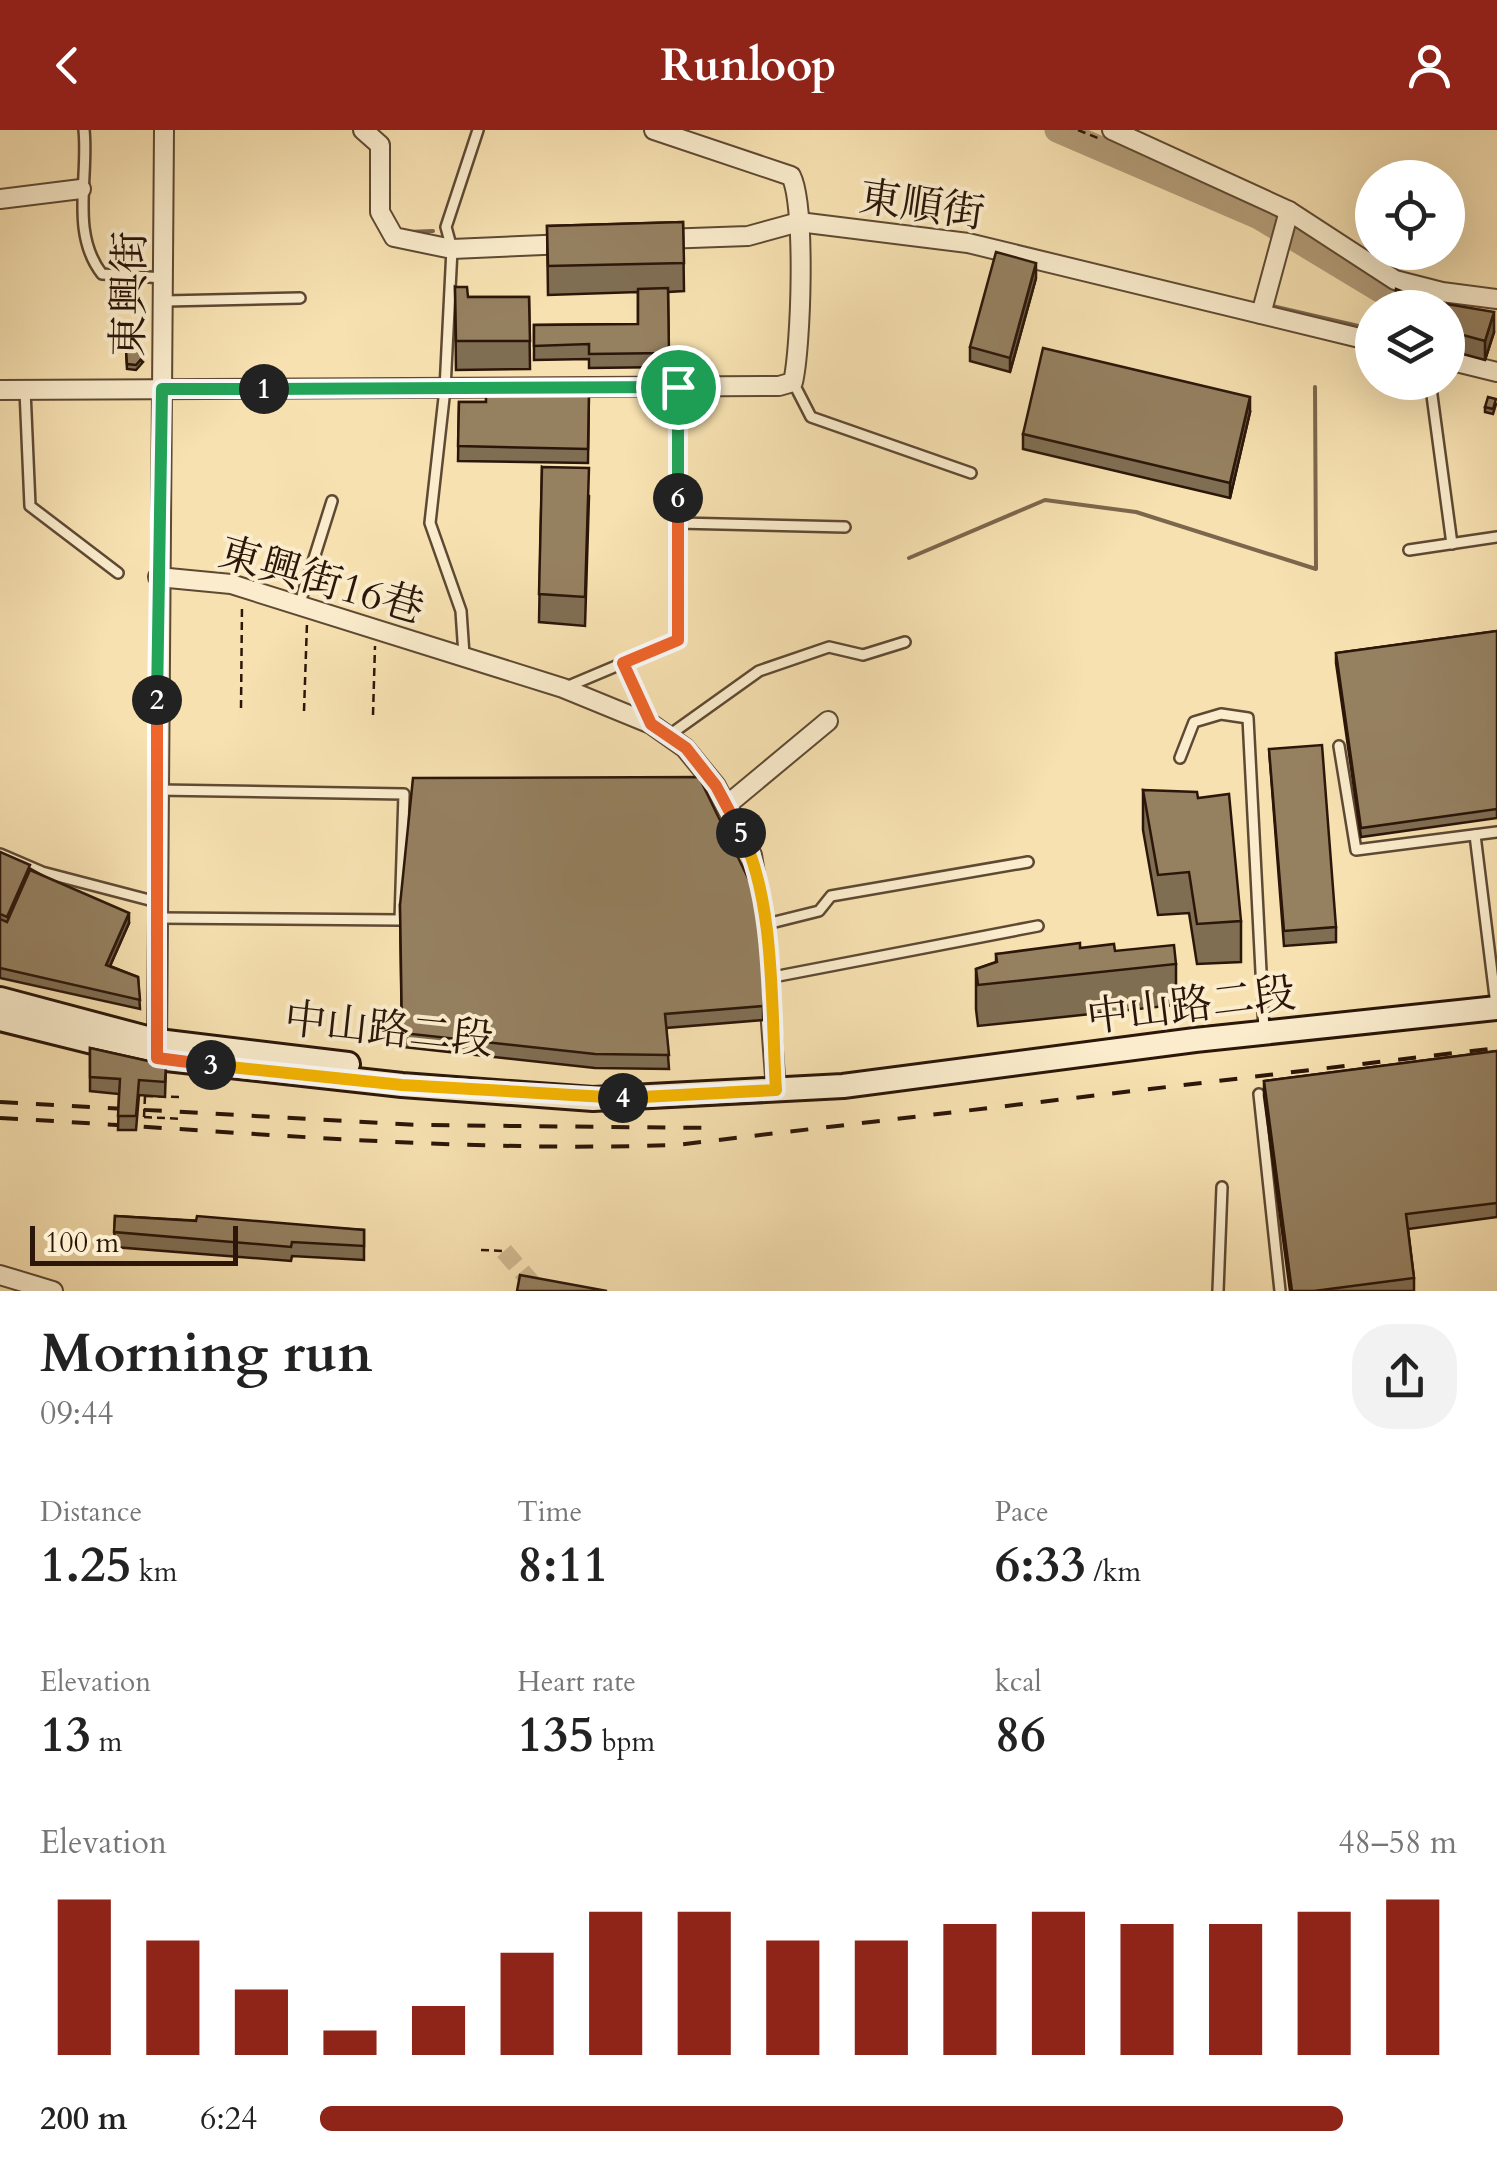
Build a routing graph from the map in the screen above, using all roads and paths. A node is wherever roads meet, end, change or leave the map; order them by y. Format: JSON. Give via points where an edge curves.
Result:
{"nodes":[{"id":1,"x":84,"y":130,"type":"edge"},
{"id":2,"x":164,"y":130,"type":"edge"},
{"id":3,"x":363,"y":130,"type":"edge"},
{"id":4,"x":478,"y":130,"type":"edge"},
{"id":5,"x":654,"y":130,"type":"edge"},
{"id":6,"x":1112,"y":130,"type":"edge"},
{"id":7,"x":81,"y":189,"type":"junction"},
{"id":8,"x":0,"y":199,"type":"edge"},
{"id":9,"x":1287,"y":216,"type":"junction"},
{"id":10,"x":799,"y":222,"type":"junction"},
{"id":11,"x":650,"y":240,"type":"edge"},
{"id":12,"x":590,"y":243,"type":"edge"},
{"id":13,"x":452,"y":249,"type":"junction"},
{"id":14,"x":164,"y":278,"type":"junction"},
{"id":15,"x":300,"y":298,"type":"dead end"},
{"id":16,"x":1497,"y":299,"type":"edge"},
{"id":17,"x":165,"y":301,"type":"junction"},
{"id":18,"x":1262,"y":314,"type":"junction"},
{"id":19,"x":1355,"y":338,"type":"edge"},
{"id":20,"x":1465,"y":364,"type":"edge"},
{"id":21,"x":1497,"y":372,"type":"edge"},
{"id":22,"x":793,"y":382,"type":"junction"},
{"id":23,"x":678,"y":387,"type":"junction"},
{"id":24,"x":162,"y":389,"type":"junction"},
{"id":25,"x":445,"y":389,"type":"junction"},
{"id":26,"x":0,"y":390,"type":"edge"},
{"id":27,"x":25,"y":390,"type":"junction"},
{"id":28,"x":1433,"y":400,"type":"edge"},
{"id":29,"x":971,"y":473,"type":"dead end"},
{"id":30,"x":332,"y":501,"type":"dead end"},
{"id":31,"x":678,"y":523,"type":"junction"},
{"id":32,"x":845,"y":526,"type":"dead end"},
{"id":33,"x":1497,"y":537,"type":"edge"},
{"id":34,"x":1452,"y":544,"type":"junction"},
{"id":35,"x":1409,"y":550,"type":"dead end"},
{"id":36,"x":118,"y":573,"type":"dead end"},
{"id":37,"x":158,"y":577,"type":"junction"},
{"id":38,"x":242,"y":588,"type":"junction"},
{"id":39,"x":303,"y":608,"type":"junction"},
{"id":40,"x":375,"y":631,"type":"junction"},
{"id":41,"x":905,"y":642,"type":"dead end"},
{"id":42,"x":464,"y":658,"type":"junction"},
{"id":43,"x":623,"y":663,"type":"junction"},
{"id":44,"x":563,"y":688,"type":"junction"},
{"id":45,"x":240,"y":708,"type":"dead end"},
{"id":46,"x":304,"y":711,"type":"dead end"},
{"id":47,"x":374,"y":715,"type":"dead end"},
{"id":48,"x":828,"y":721,"type":"dead end"},
{"id":49,"x":651,"y":724,"type":"junction"},
{"id":50,"x":668,"y":736,"type":"junction"},
{"id":51,"x":1339,"y":746,"type":"dead end"},
{"id":52,"x":1180,"y":758,"type":"dead end"},
{"id":53,"x":157,"y":790,"type":"junction"},
{"id":54,"x":726,"y":805,"type":"junction"},
{"id":55,"x":1497,"y":832,"type":"edge"},
{"id":56,"x":1475,"y":835,"type":"junction"},
{"id":57,"x":0,"y":854,"type":"edge"},
{"id":58,"x":1028,"y":862,"type":"dead end"},
{"id":59,"x":157,"y":910,"type":"junction"},
{"id":60,"x":764,"y":926,"type":"junction"},
{"id":61,"x":1038,"y":926,"type":"dead end"},
{"id":62,"x":768,"y":978,"type":"junction"},
{"id":63,"x":0,"y":998,"type":"edge"},
{"id":64,"x":1497,"y":1008,"type":"edge"},
{"id":65,"x":0,"y":1019,"type":"edge"},
{"id":66,"x":1264,"y":1033,"type":"junction"},
{"id":67,"x":158,"y":1049,"type":"junction"},
{"id":68,"x":776,"y":1090,"type":"junction"},
{"id":69,"x":1259,"y":1094,"type":"dead end"},
{"id":70,"x":182,"y":1098,"type":"dead end"},
{"id":71,"x":182,"y":1119,"type":"dead end"},
{"id":72,"x":1222,"y":1187,"type":"dead end"},
{"id":73,"x":481,"y":1250,"type":"dead end"},
{"id":74,"x":504,"y":1251,"type":"dead end"},
{"id":75,"x":0,"y":1274,"type":"edge"},
{"id":76,"x":54,"y":1291,"type":"edge"},
{"id":77,"x":1218,"y":1291,"type":"edge"},
{"id":78,"x":1280,"y":1291,"type":"edge"}],
"edges":[{"from":1,"to":7,"type":"lane"},
{"from":2,"to":14,"type":"street","name":"東興街"},
{"from":3,"to":13,"type":"street","via":[[380,145],[380,212],[394,237]]},
{"from":4,"to":13,"type":"lane","via":[[446,227]]},
{"from":5,"to":10,"type":"street","via":[[791,176]]},
{"from":6,"to":9,"type":"street"},
{"from":7,"to":8,"type":"street"},
{"from":7,"to":14,"type":"lane","via":[[90,258],[102,274]]},
{"from":9,"to":16,"type":"street","via":[[1395,280]]},
{"from":9,"to":18,"type":"street"},
{"from":10,"to":11,"type":"street","name":"東順街","via":[[748,236]]},
{"from":10,"to":18,"type":"street","name":"東順街","via":[[968,243]]},
{"from":10,"to":22,"type":"street"},
{"from":12,"to":13,"type":"street"},
{"from":13,"to":25,"type":"lane"},
{"from":14,"to":17,"type":"street","name":"東興街"},
{"from":15,"to":17,"type":"lane"},
{"from":17,"to":24,"type":"street","name":"東興街"},
{"from":18,"to":19,"type":"street","name":"東順街"},
{"from":20,"to":21,"type":"street"},
{"from":22,"to":23,"type":"street"},
{"from":22,"to":29,"type":"lane","via":[[811,416]]},
{"from":23,"to":25,"type":"street"},
{"from":23,"to":31,"type":"lane"},
{"from":24,"to":25,"type":"street"},
{"from":24,"to":27,"type":"street"},
{"from":24,"to":37,"type":"street","name":"東興街"},
{"from":25,"to":42,"type":"lane","name":"東興街16巷","via":[[430,523],[462,612]]},
{"from":26,"to":27,"type":"street"},
{"from":27,"to":36,"type":"lane","via":[[30,506]]},
{"from":28,"to":34,"type":"lane"},
{"from":30,"to":39,"type":"lane"},
{"from":31,"to":32,"type":"lane"},
{"from":31,"to":43,"type":"lane","via":[[678,640]]},
{"from":33,"to":34,"type":"lane"},
{"from":34,"to":35,"type":"lane"},
{"from":37,"to":38,"type":"street","name":"東興街16巷"},
{"from":37,"to":53,"type":"street","name":"東興街"},
{"from":38,"to":39,"type":"street","name":"東興街16巷"},
{"from":38,"to":45,"type":"path"},
{"from":39,"to":40,"type":"street","name":"東興街16巷"},
{"from":39,"to":46,"type":"path"},
{"from":40,"to":42,"type":"street","name":"東興街16巷"},
{"from":40,"to":47,"type":"path"},
{"from":41,"to":50,"type":"lane","via":[[863,655],[829,647],[759,671]]},
{"from":42,"to":44,"type":"street","name":"東興街16巷"},
{"from":43,"to":44,"type":"lane"},
{"from":43,"to":49,"type":"lane"},
{"from":44,"to":49,"type":"street","name":"東興街16巷"},
{"from":48,"to":54,"type":"street"},
{"from":49,"to":50,"type":"street","name":"東興街16巷"},
{"from":50,"to":54,"type":"street","name":"東興街16巷","via":[[686,748]]},
{"from":51,"to":56,"type":"lane","via":[[1356,850]]},
{"from":52,"to":66,"type":"lane","via":[[1194,722],[1221,714],[1248,718]]},
{"from":53,"to":59,"type":"street","name":"東興街"},
{"from":53,"to":59,"type":"lane","via":[[404,794],[400,920]]},
{"from":54,"to":60,"type":"street","name":"東興街16巷","via":[[752,855]]},
{"from":55,"to":56,"type":"lane"},
{"from":56,"to":64,"type":"lane"},
{"from":57,"to":59,"type":"lane"},
{"from":58,"to":60,"type":"lane","via":[[830,896],[819,911]]},
{"from":59,"to":67,"type":"street","name":"東興街"},
{"from":60,"to":62,"type":"street","name":"東興街16巷"},
{"from":61,"to":62,"type":"lane"},
{"from":62,"to":68,"type":"street","name":"東興街16巷"},
{"from":63,"to":67,"type":"main road","name":"中山路二段"},
{"from":64,"to":66,"type":"main road","name":"中山路二段"},
{"from":65,"to":67,"type":"main road","name":"中山路二段"},
{"from":66,"to":68,"type":"main road","name":"中山路二段"},
{"from":67,"to":68,"type":"main road","name":"中山路二段","via":[[572,1083]]},
{"from":69,"to":78,"type":"lane"},
{"from":70,"to":71,"type":"path","bridge":true,"via":[[145,1096],[144,1118]]},
{"from":72,"to":77,"type":"lane"},
{"from":73,"to":74,"type":"path"},
{"from":75,"to":76,"type":"street"}]}
